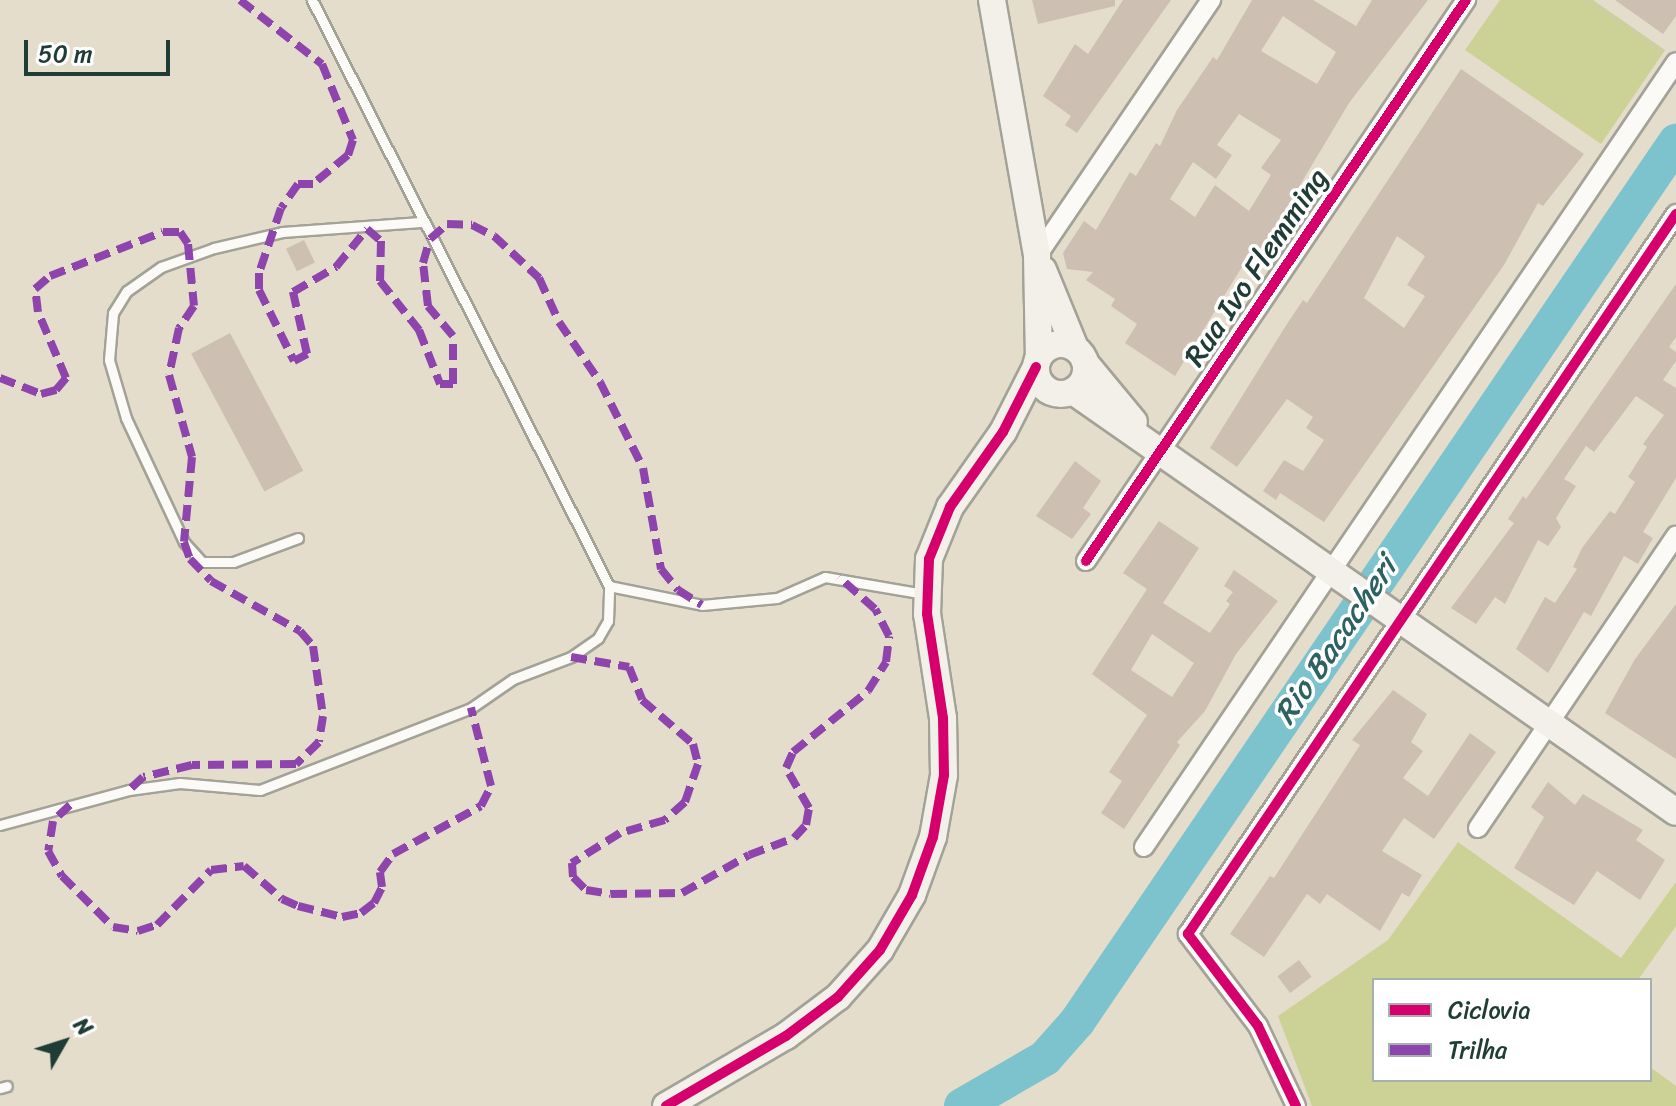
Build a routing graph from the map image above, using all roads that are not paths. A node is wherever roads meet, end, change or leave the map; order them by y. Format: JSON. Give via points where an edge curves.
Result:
{"nodes":[{"id":1,"x":312,"y":0,"type":"edge"},
{"id":2,"x":992,"y":0,"type":"edge"},
{"id":3,"x":1211,"y":0,"type":"edge"},
{"id":4,"x":1466,"y":0,"type":"edge"},
{"id":5,"x":1676,"y":61,"type":"edge"},
{"id":6,"x":1676,"y":214,"type":"edge"},
{"id":7,"x":421,"y":222,"type":"junction"},
{"id":8,"x":1037,"y":256,"type":"junction"},
{"id":9,"x":1080,"y":356,"type":"junction"},
{"id":10,"x":1037,"y":362,"type":"junction"},
{"id":11,"x":1066,"y":392,"type":"junction"},
{"id":12,"x":1003,"y":432,"type":"junction"},
{"id":13,"x":1160,"y":452,"type":"junction"},
{"id":14,"x":1676,"y":536,"type":"edge"},
{"id":15,"x":298,"y":538,"type":"dead end"},
{"id":16,"x":1086,"y":561,"type":"dead end"},
{"id":17,"x":1338,"y":576,"type":"junction"},
{"id":18,"x":609,"y":586,"type":"junction"},
{"id":19,"x":926,"y":594,"type":"junction"},
{"id":20,"x":1397,"y":617,"type":"junction"},
{"id":21,"x":1549,"y":723,"type":"junction"},
{"id":22,"x":1676,"y":812,"type":"edge"},
{"id":23,"x":0,"y":825,"type":"edge"},
{"id":24,"x":1478,"y":828,"type":"dead end"},
{"id":25,"x":1144,"y":847,"type":"dead end"},
{"id":26,"x":666,"y":1106,"type":"edge"},
{"id":27,"x":1296,"y":1106,"type":"edge"}],
"edges":[{"from":1,"to":7,"type":"lane"},
{"from":2,"to":8,"type":"street"},
{"from":3,"to":8,"type":"street"},
{"from":4,"to":13,"type":"street","name":"Rua Ivo Flemming"},
{"from":5,"to":17,"type":"street"},
{"from":6,"to":20,"type":"street"},
{"from":7,"to":15,"type":"lane","via":[[282,232],[214,248],[161,267],[127,291],[113,313],[109,360],[126,418],[184,542],[202,562],[233,562]]},
{"from":7,"to":18,"type":"lane"},
{"from":8,"to":9,"type":"street"},
{"from":8,"to":10,"type":"street"},
{"from":9,"to":10,"type":"street","via":[[1051,345]]},
{"from":9,"to":11,"type":"street","via":[[1083,380]]},
{"from":9,"to":13,"type":"street"},
{"from":10,"to":11,"type":"street","via":[[1039,382]]},
{"from":10,"to":12,"type":"street"},
{"from":11,"to":12,"type":"street"},
{"from":11,"to":13,"type":"street"},
{"from":12,"to":19,"type":"street","via":[[941,524],[929,559]]},
{"from":13,"to":16,"type":"street","name":"Rua Ivo Flemming"},
{"from":13,"to":17,"type":"street"},
{"from":14,"to":21,"type":"street"},
{"from":17,"to":20,"type":"street"},
{"from":17,"to":25,"type":"street"},
{"from":18,"to":19,"type":"lane","via":[[702,605],[777,598],[825,577]]},
{"from":18,"to":23,"type":"lane","via":[[608,621],[598,638],[571,657],[513,679],[471,708],[260,790],[167,785]]},
{"from":19,"to":26,"type":"street","via":[[943,718],[944,775],[933,837],[912,895],[880,950],[838,997],[786,1036]]},
{"from":20,"to":21,"type":"street"},
{"from":20,"to":27,"type":"street","via":[[1188,934],[1258,1026]]},
{"from":21,"to":22,"type":"street"},
{"from":21,"to":24,"type":"street"}]}
